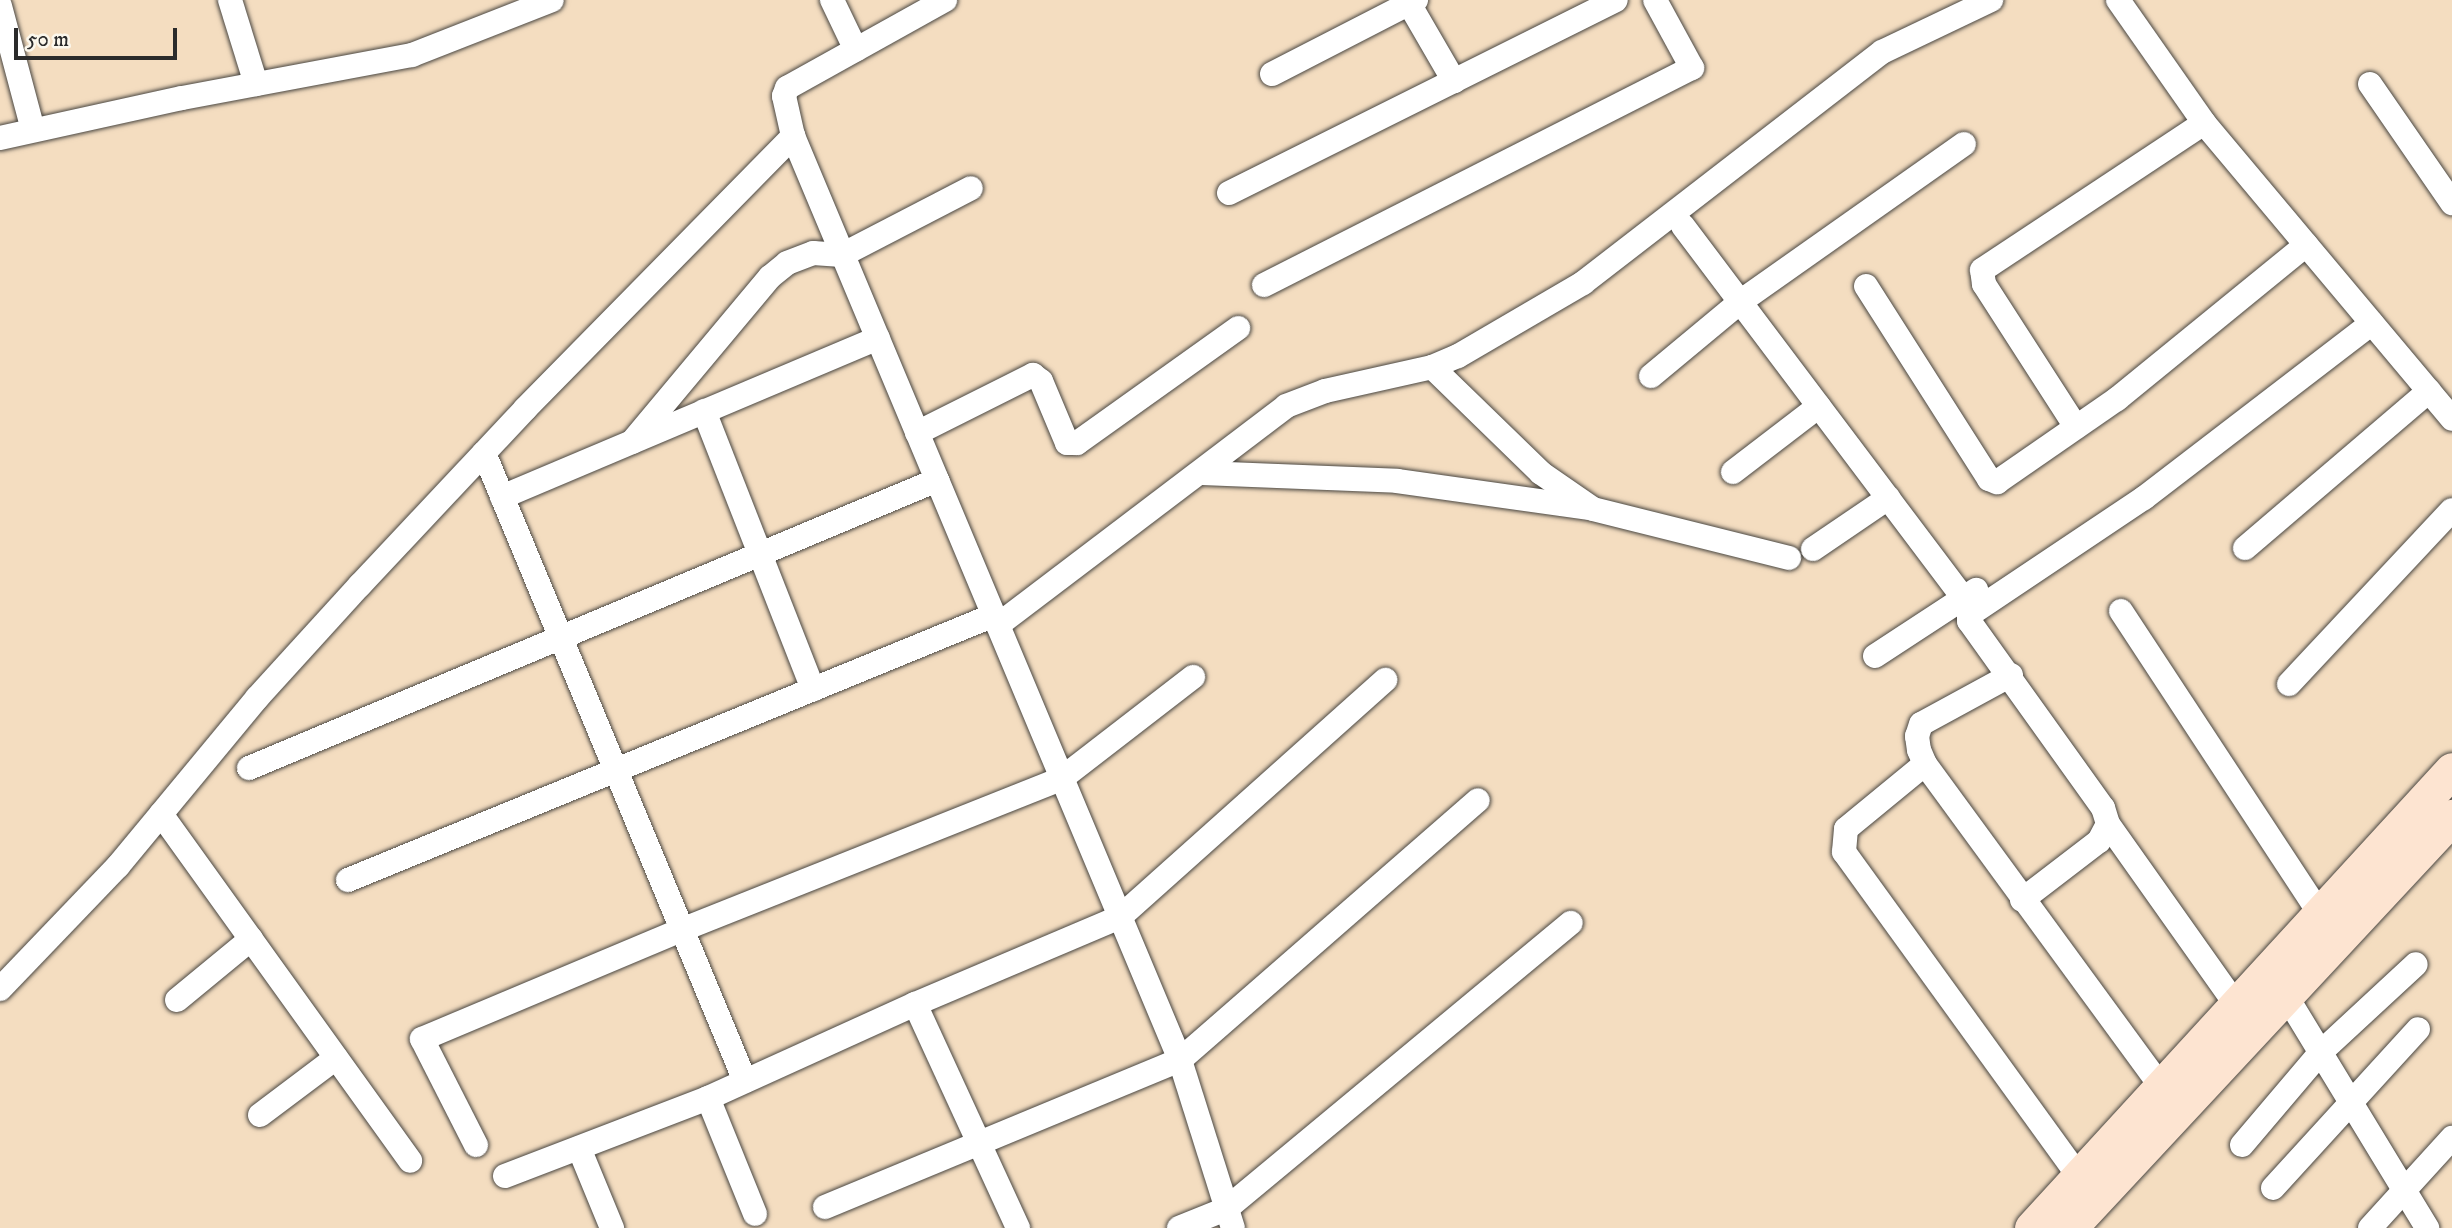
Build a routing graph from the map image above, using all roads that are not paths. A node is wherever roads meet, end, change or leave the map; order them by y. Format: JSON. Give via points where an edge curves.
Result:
{"nodes":[{"id":1,"x":230,"y":0,"type":"edge"},
{"id":2,"x":552,"y":0,"type":"edge"},
{"id":3,"x":832,"y":0,"type":"edge"},
{"id":4,"x":945,"y":0,"type":"edge"},
{"id":5,"x":1616,"y":0,"type":"edge"},
{"id":6,"x":1655,"y":0,"type":"edge"},
{"id":7,"x":1991,"y":0,"type":"edge"},
{"id":8,"x":2118,"y":0,"type":"edge"},
{"id":9,"x":1410,"y":1,"type":"edge"},
{"id":10,"x":0,"y":6,"type":"edge"},
{"id":11,"x":856,"y":50,"type":"junction"},
{"id":12,"x":1272,"y":74,"type":"dead end"},
{"id":13,"x":1454,"y":81,"type":"junction"},
{"id":14,"x":2370,"y":83,"type":"dead end"},
{"id":15,"x":256,"y":84,"type":"junction"},
{"id":16,"x":2204,"y":123,"type":"junction"},
{"id":17,"x":33,"y":131,"type":"junction"},
{"id":18,"x":793,"y":136,"type":"junction"},
{"id":19,"x":0,"y":138,"type":"edge"},
{"id":20,"x":1964,"y":144,"type":"dead end"},
{"id":21,"x":971,"y":188,"type":"dead end"},
{"id":22,"x":1230,"y":193,"type":"dead end"},
{"id":23,"x":2452,"y":203,"type":"edge"},
{"id":24,"x":1683,"y":226,"type":"dead end"},
{"id":25,"x":2306,"y":245,"type":"junction"},
{"id":26,"x":842,"y":254,"type":"junction"},
{"id":27,"x":1264,"y":285,"type":"dead end"},
{"id":28,"x":1866,"y":286,"type":"dead end"},
{"id":29,"x":1740,"y":302,"type":"junction"},
{"id":30,"x":2372,"y":323,"type":"junction"},
{"id":31,"x":1238,"y":328,"type":"dead end"},
{"id":32,"x":878,"y":338,"type":"junction"},
{"id":33,"x":1432,"y":368,"type":"junction"},
{"id":34,"x":1651,"y":376,"type":"dead end"},
{"id":35,"x":2429,"y":391,"type":"junction"},
{"id":36,"x":1819,"y":406,"type":"junction"},
{"id":37,"x":704,"y":411,"type":"junction"},
{"id":38,"x":2452,"y":419,"type":"edge"},
{"id":39,"x":2076,"y":427,"type":"junction"},
{"id":40,"x":917,"y":433,"type":"junction"},
{"id":41,"x":632,"y":442,"type":"junction"},
{"id":42,"x":484,"y":453,"type":"junction"},
{"id":43,"x":1733,"y":472,"type":"dead end"},
{"id":44,"x":1202,"y":473,"type":"junction"},
{"id":45,"x":937,"y":480,"type":"junction"},
{"id":46,"x":502,"y":497,"type":"junction"},
{"id":47,"x":1888,"y":498,"type":"junction"},
{"id":48,"x":1593,"y":509,"type":"junction"},
{"id":49,"x":2452,"y":510,"type":"edge"},
{"id":50,"x":2245,"y":548,"type":"dead end"},
{"id":51,"x":1813,"y":549,"type":"dead end"},
{"id":52,"x":760,"y":555,"type":"junction"},
{"id":53,"x":1789,"y":558,"type":"dead end"},
{"id":54,"x":1994,"y":578,"type":"dead end"},
{"id":55,"x":1968,"y":604,"type":"junction"},
{"id":56,"x":2121,"y":611,"type":"dead end"},
{"id":57,"x":996,"y":620,"type":"junction"},
{"id":58,"x":562,"y":639,"type":"junction"},
{"id":59,"x":1875,"y":656,"type":"dead end"},
{"id":60,"x":2011,"y":675,"type":"junction"},
{"id":61,"x":1193,"y":677,"type":"dead end"},
{"id":62,"x":1385,"y":680,"type":"dead end"},
{"id":63,"x":2289,"y":684,"type":"dead end"},
{"id":64,"x":813,"y":689,"type":"junction"},
{"id":65,"x":1924,"y":764,"type":"junction"},
{"id":66,"x":248,"y":768,"type":"dead end"},
{"id":67,"x":617,"y":770,"type":"junction"},
{"id":68,"x":2452,"y":770,"type":"edge"},
{"id":69,"x":1061,"y":779,"type":"junction"},
{"id":70,"x":1478,"y":800,"type":"dead end"},
{"id":71,"x":161,"y":814,"type":"junction"},
{"id":72,"x":2452,"y":817,"type":"edge"},
{"id":73,"x":2108,"y":824,"type":"junction"},
{"id":74,"x":348,"y":880,"type":"dead end"},
{"id":75,"x":2022,"y":900,"type":"junction"},
{"id":76,"x":2320,"y":914,"type":"junction"},
{"id":77,"x":1120,"y":917,"type":"junction"},
{"id":78,"x":1571,"y":923,"type":"dead end"},
{"id":79,"x":684,"y":929,"type":"junction"},
{"id":80,"x":251,"y":939,"type":"junction"},
{"id":81,"x":2416,"y":964,"type":"dead end"},
{"id":82,"x":0,"y":989,"type":"edge"},
{"id":83,"x":2285,"y":994,"type":"junction"},
{"id":84,"x":177,"y":1000,"type":"dead end"},
{"id":85,"x":915,"y":1004,"type":"junction"},
{"id":86,"x":2236,"y":1005,"type":"junction"},
{"id":87,"x":2418,"y":1029,"type":"dead end"},
{"id":88,"x":2321,"y":1052,"type":"junction"},
{"id":89,"x":336,"y":1058,"type":"junction"},
{"id":90,"x":1180,"y":1060,"type":"junction"},
{"id":91,"x":745,"y":1081,"type":"junction"},
{"id":92,"x":2161,"y":1087,"type":"junction"},
{"id":93,"x":708,"y":1098,"type":"junction"},
{"id":94,"x":2352,"y":1102,"type":"junction"},
{"id":95,"x":260,"y":1115,"type":"dead end"},
{"id":96,"x":2452,"y":1138,"type":"edge"},
{"id":97,"x":979,"y":1142,"type":"junction"},
{"id":98,"x":2242,"y":1144,"type":"dead end"},
{"id":99,"x":476,"y":1145,"type":"dead end"},
{"id":100,"x":579,"y":1148,"type":"junction"},
{"id":101,"x":410,"y":1161,"type":"dead end"},
{"id":102,"x":505,"y":1176,"type":"dead end"},
{"id":103,"x":2079,"y":1177,"type":"junction"},
{"id":104,"x":2273,"y":1188,"type":"dead end"},
{"id":105,"x":2406,"y":1189,"type":"junction"},
{"id":106,"x":825,"y":1207,"type":"dead end"},
{"id":107,"x":755,"y":1214,"type":"dead end"},
{"id":108,"x":1230,"y":1219,"type":"edge"},
{"id":109,"x":612,"y":1228,"type":"edge"},
{"id":110,"x":1018,"y":1228,"type":"edge"},
{"id":111,"x":1178,"y":1228,"type":"edge"},
{"id":112,"x":2032,"y":1228,"type":"edge"},
{"id":113,"x":2069,"y":1228,"type":"edge"},
{"id":114,"x":2370,"y":1228,"type":"edge"},
{"id":115,"x":2427,"y":1228,"type":"edge"}],
"edges":[{"from":1,"to":15,"type":"street"},
{"from":2,"to":15,"type":"street","via":[[412,55]]},
{"from":3,"to":11,"type":"street"},
{"from":4,"to":11,"type":"street"},
{"from":5,"to":13,"type":"street"},
{"from":6,"to":27,"type":"street","via":[[1692,68]]},
{"from":7,"to":33,"type":"street","via":[[1882,52],[1583,283]]},
{"from":8,"to":16,"type":"street"},
{"from":9,"to":12,"type":"street"},
{"from":9,"to":13,"type":"street"},
{"from":10,"to":17,"type":"street"},
{"from":11,"to":18,"type":"street","via":[[787,88],[784,96]]},
{"from":13,"to":22,"type":"street"},
{"from":14,"to":23,"type":"street"},
{"from":15,"to":17,"type":"street"},
{"from":16,"to":25,"type":"street"},
{"from":16,"to":39,"type":"street","via":[[1982,270],[1984,284]]},
{"from":17,"to":19,"type":"street"},
{"from":18,"to":26,"type":"street"},
{"from":18,"to":42,"type":"street"},
{"from":20,"to":29,"type":"street"},
{"from":21,"to":26,"type":"street"},
{"from":24,"to":29,"type":"street"},
{"from":25,"to":30,"type":"street"},
{"from":25,"to":39,"type":"street"},
{"from":26,"to":32,"type":"street"},
{"from":26,"to":41,"type":"street","via":[[813,253],[787,263],[769,277]]},
{"from":28,"to":39,"type":"street","via":[[1989,479],[1997,482]]},
{"from":29,"to":34,"type":"street"},
{"from":29,"to":36,"type":"street"},
{"from":30,"to":35,"type":"street"},
{"from":30,"to":55,"type":"street","via":[[2144,499]]},
{"from":31,"to":40,"type":"street","via":[[1077,443],[1066,443],[1041,381],[1033,375]]},
{"from":32,"to":37,"type":"street"},
{"from":32,"to":40,"type":"street"},
{"from":33,"to":44,"type":"street","via":[[1325,391],[1286,405]]},
{"from":33,"to":48,"type":"street","via":[[1541,473]]},
{"from":35,"to":38,"type":"street"},
{"from":35,"to":50,"type":"street"},
{"from":36,"to":43,"type":"street"},
{"from":36,"to":47,"type":"street"},
{"from":37,"to":41,"type":"street"},
{"from":37,"to":52,"type":"street"},
{"from":40,"to":45,"type":"street"},
{"from":41,"to":46,"type":"street"},
{"from":42,"to":46,"type":"street"},
{"from":42,"to":71,"type":"street","via":[[257,698]]},
{"from":44,"to":48,"type":"street","via":[[1397,481]]},
{"from":44,"to":57,"type":"street"},
{"from":45,"to":52,"type":"street"},
{"from":45,"to":57,"type":"street"},
{"from":46,"to":58,"type":"street"},
{"from":47,"to":51,"type":"street"},
{"from":47,"to":55,"type":"street"},
{"from":48,"to":53,"type":"street"},
{"from":49,"to":63,"type":"street"},
{"from":52,"to":58,"type":"street"},
{"from":52,"to":64,"type":"street"},
{"from":54,"to":55,"type":"street"},
{"from":55,"to":59,"type":"street"},
{"from":55,"to":60,"type":"street","via":[[1969,621]]},
{"from":56,"to":76,"type":"street"},
{"from":57,"to":64,"type":"street"},
{"from":57,"to":69,"type":"street"},
{"from":58,"to":66,"type":"street"},
{"from":58,"to":67,"type":"street"},
{"from":60,"to":65,"type":"street","via":[[1921,724],[1917,736]]},
{"from":60,"to":73,"type":"street","via":[[2103,808]]},
{"from":61,"to":69,"type":"street"},
{"from":62,"to":77,"type":"street"},
{"from":64,"to":67,"type":"street"},
{"from":65,"to":75,"type":"street"},
{"from":65,"to":103,"type":"street","via":[[1846,829],[1844,852]]},
{"from":67,"to":74,"type":"street"},
{"from":67,"to":79,"type":"street"},
{"from":68,"to":76,"type":"street"},
{"from":69,"to":77,"type":"street"},
{"from":69,"to":79,"type":"street"},
{"from":70,"to":90,"type":"street"},
{"from":71,"to":80,"type":"street"},
{"from":71,"to":82,"type":"street","via":[[118,866]]},
{"from":72,"to":83,"type":"street"},
{"from":73,"to":75,"type":"street","via":[[2099,841]]},
{"from":73,"to":86,"type":"street"},
{"from":75,"to":92,"type":"street"},
{"from":76,"to":86,"type":"street"},
{"from":77,"to":85,"type":"street"},
{"from":77,"to":90,"type":"street"},
{"from":78,"to":108,"type":"street"},
{"from":79,"to":91,"type":"street"},
{"from":79,"to":99,"type":"street","via":[[422,1039]]},
{"from":80,"to":84,"type":"street"},
{"from":80,"to":89,"type":"street"},
{"from":81,"to":88,"type":"street"},
{"from":83,"to":88,"type":"street"},
{"from":83,"to":113,"type":"street"},
{"from":85,"to":91,"type":"street"},
{"from":85,"to":97,"type":"street"},
{"from":86,"to":92,"type":"street"},
{"from":87,"to":94,"type":"street"},
{"from":88,"to":94,"type":"street"},
{"from":88,"to":98,"type":"street"},
{"from":89,"to":95,"type":"street"},
{"from":89,"to":101,"type":"street"},
{"from":90,"to":97,"type":"street"},
{"from":90,"to":108,"type":"street"},
{"from":91,"to":93,"type":"street"},
{"from":92,"to":103,"type":"street"},
{"from":93,"to":100,"type":"street"},
{"from":93,"to":107,"type":"street"},
{"from":94,"to":104,"type":"street"},
{"from":94,"to":105,"type":"street"},
{"from":96,"to":105,"type":"street"},
{"from":97,"to":106,"type":"street"},
{"from":97,"to":110,"type":"street"},
{"from":100,"to":102,"type":"street"},
{"from":100,"to":109,"type":"street"},
{"from":103,"to":112,"type":"street"},
{"from":105,"to":114,"type":"street"},
{"from":105,"to":115,"type":"street"},
{"from":108,"to":111,"type":"street"}]}
